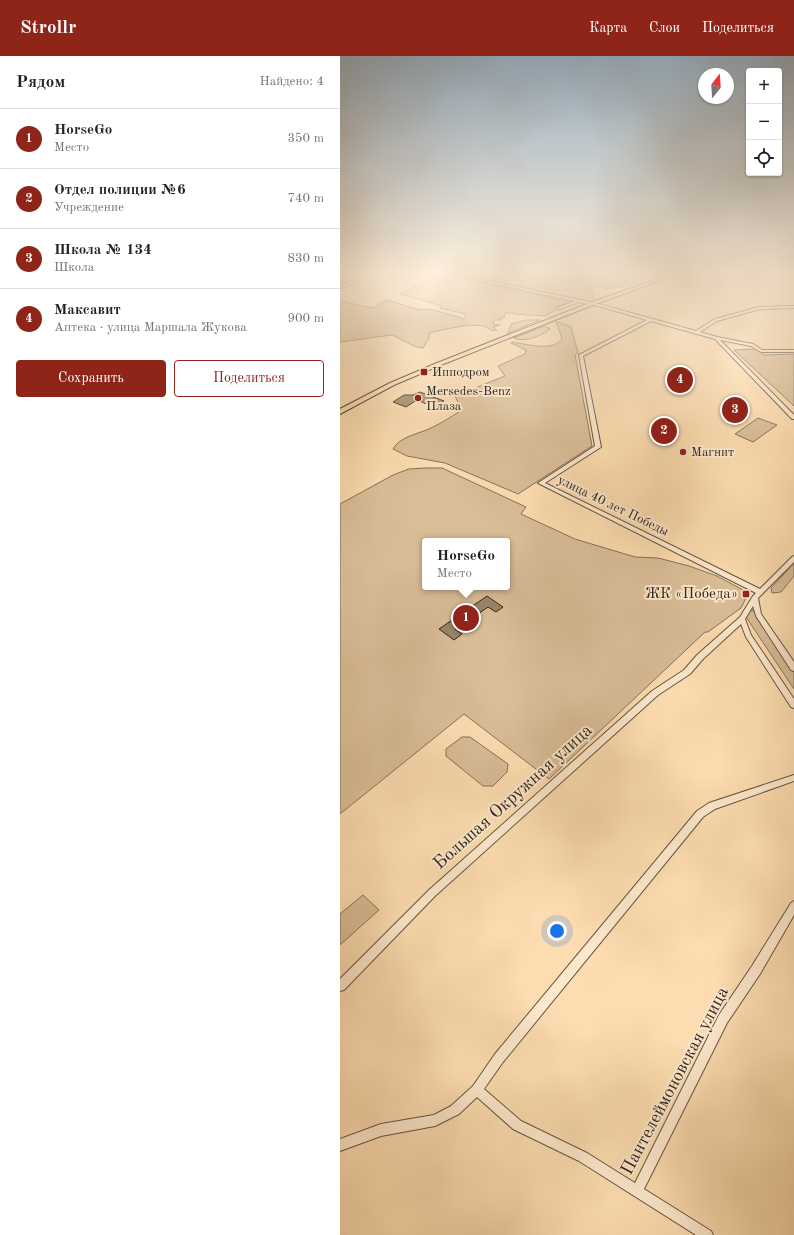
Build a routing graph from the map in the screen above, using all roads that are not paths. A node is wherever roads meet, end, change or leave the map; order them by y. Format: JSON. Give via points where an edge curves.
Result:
{"nodes":[{"id":1,"x":534,"y":327,"type":"edge"},
{"id":2,"x":635,"y":327,"type":"edge"},
{"id":3,"x":679,"y":327,"type":"edge"},
{"id":4,"x":705,"y":327,"type":"edge"},
{"id":5,"x":697,"y":332,"type":"junction"},
{"id":6,"x":716,"y":338,"type":"junction"},
{"id":7,"x":794,"y":351,"type":"edge"},
{"id":8,"x":340,"y":412,"type":"edge"},
{"id":9,"x":794,"y":418,"type":"edge"},
{"id":10,"x":794,"y":558,"type":"edge"},
{"id":11,"x":760,"y":592,"type":"junction"},
{"id":12,"x":754,"y":598,"type":"junction"},
{"id":13,"x":742,"y":619,"type":"junction"},
{"id":14,"x":794,"y":668,"type":"edge"},
{"id":15,"x":794,"y":705,"type":"edge"},
{"id":16,"x":794,"y":778,"type":"edge"},
{"id":17,"x":794,"y":906,"type":"edge"},
{"id":18,"x":340,"y":986,"type":"edge"},
{"id":19,"x":477,"y":1090,"type":"junction"},
{"id":20,"x":340,"y":1145,"type":"edge"},
{"id":21,"x":638,"y":1190,"type":"junction"},
{"id":22,"x":707,"y":1235,"type":"edge"}],
"edges":[{"from":1,"to":8,"type":"main road","via":[[392,384]]},
{"from":2,"to":11,"type":"street","name":"улица 40 лет Победы","via":[[581,355],[598,447],[541,484]]},
{"from":3,"to":5,"type":"street"},
{"from":4,"to":5,"type":"street"},
{"from":5,"to":6,"type":"street"},
{"from":6,"to":7,"type":"street","via":[[752,345],[761,351]]},
{"from":6,"to":9,"type":"street"},
{"from":10,"to":11,"type":"street"},
{"from":11,"to":12,"type":"street"},
{"from":12,"to":13,"type":"street"},
{"from":12,"to":14,"type":"street","via":[[758,614]]},
{"from":13,"to":15,"type":"street","via":[[748,635]]},
{"from":13,"to":18,"type":"street","name":"Большая Окружная улица","via":[[716,641],[687,672],[655,693],[432,893]]},
{"from":16,"to":19,"type":"street","via":[[712,806],[700,814],[499,1058]]},
{"from":17,"to":21,"type":"street","name":"Пантелеймоновская улица","via":[[723,1019]]},
{"from":19,"to":20,"type":"street","via":[[455,1110],[435,1120],[381,1130]]},
{"from":19,"to":21,"type":"street","via":[[517,1125],[583,1157]]},
{"from":21,"to":22,"type":"street"}]}
